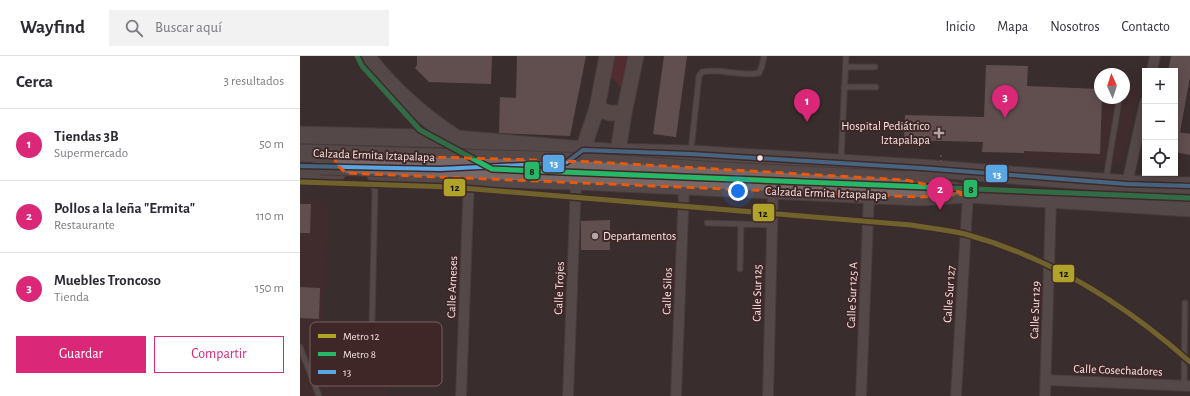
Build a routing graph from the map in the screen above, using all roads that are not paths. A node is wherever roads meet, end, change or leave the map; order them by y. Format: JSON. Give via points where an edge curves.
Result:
{"nodes":[{"id":1,"x":366,"y":56,"type":"edge"},
{"id":2,"x":607,"y":56,"type":"edge"},
{"id":3,"x":636,"y":56,"type":"edge"},
{"id":4,"x":764,"y":56,"type":"edge"},
{"id":5,"x":846,"y":56,"type":"edge"},
{"id":6,"x":1155,"y":56,"type":"edge"},
{"id":7,"x":845,"y":67,"type":"junction"},
{"id":8,"x":875,"y":67,"type":"dead end"},
{"id":9,"x":1153,"y":68,"type":"edge"},
{"id":10,"x":844,"y":87,"type":"junction"},
{"id":11,"x":876,"y":87,"type":"dead end"},
{"id":12,"x":1118,"y":104,"type":"edge"},
{"id":13,"x":1145,"y":104,"type":"edge"},
{"id":14,"x":597,"y":108,"type":"junction"},
{"id":15,"x":624,"y":113,"type":"junction"},
{"id":16,"x":300,"y":135,"type":"edge"},
{"id":17,"x":345,"y":136,"type":"junction"},
{"id":18,"x":457,"y":139,"type":"junction"},
{"id":19,"x":583,"y":150,"type":"junction"},
{"id":20,"x":618,"y":152,"type":"junction"},
{"id":21,"x":300,"y":153,"type":"edge"},
{"id":22,"x":691,"y":154,"type":"junction"},
{"id":23,"x":841,"y":163,"type":"junction"},
{"id":24,"x":300,"y":166,"type":"edge"},
{"id":25,"x":320,"y":166,"type":"junction"},
{"id":26,"x":300,"y":172,"type":"edge"},
{"id":27,"x":346,"y":173,"type":"junction"},
{"id":28,"x":370,"y":175,"type":"junction"},
{"id":29,"x":468,"y":178,"type":"junction"},
{"id":30,"x":576,"y":182,"type":"junction"},
{"id":31,"x":1106,"y":182,"type":"junction"},
{"id":32,"x":1128,"y":184,"type":"junction"},
{"id":33,"x":1190,"y":186,"type":"edge"},
{"id":34,"x":684,"y":187,"type":"junction"},
{"id":35,"x":773,"y":191,"type":"junction"},
{"id":36,"x":968,"y":194,"type":"junction"},
{"id":37,"x":869,"y":195,"type":"junction"},
{"id":38,"x":1051,"y":200,"type":"junction"},
{"id":39,"x":1190,"y":208,"type":"edge"},
{"id":40,"x":707,"y":223,"type":"dead end"},
{"id":41,"x":741,"y":224,"type":"junction"},
{"id":42,"x":772,"y":225,"type":"junction"},
{"id":43,"x":740,"y":269,"type":"dead end"},
{"id":44,"x":1185,"y":303,"type":"dead end"},
{"id":45,"x":372,"y":322,"type":"edge"},
{"id":46,"x":1187,"y":340,"type":"edge"},
{"id":47,"x":300,"y":347,"type":"edge"},
{"id":48,"x":310,"y":373,"type":"edge"},
{"id":49,"x":1046,"y":380,"type":"junction"},
{"id":50,"x":315,"y":386,"type":"edge"},
{"id":51,"x":1187,"y":386,"type":"edge"},
{"id":52,"x":319,"y":396,"type":"edge"},
{"id":53,"x":461,"y":396,"type":"edge"},
{"id":54,"x":568,"y":396,"type":"edge"},
{"id":55,"x":676,"y":396,"type":"edge"},
{"id":56,"x":768,"y":396,"type":"edge"},
{"id":57,"x":861,"y":396,"type":"edge"},
{"id":58,"x":956,"y":396,"type":"edge"},
{"id":59,"x":1045,"y":396,"type":"edge"}],
"edges":[{"from":1,"to":18,"type":"main road","via":[[401,96],[438,127]]},
{"from":2,"to":14,"type":"main road"},
{"from":3,"to":15,"type":"main road"},
{"from":4,"to":22,"type":"lane","via":[[759,73],[750,75],[709,70],[699,76]]},
{"from":5,"to":7,"type":"lane"},
{"from":6,"to":9,"type":"street"},
{"from":7,"to":8,"type":"lane"},
{"from":7,"to":10,"type":"lane"},
{"from":10,"to":11,"type":"lane"},
{"from":10,"to":23,"type":"lane"},
{"from":12,"to":31,"type":"lane"},
{"from":13,"to":32,"type":"street"},
{"from":14,"to":15,"type":"main road","via":[[609,113]]},
{"from":14,"to":19,"type":"main road"},
{"from":15,"to":20,"type":"main road"},
{"from":16,"to":17,"type":"main road","name":"Calzada Ermita Iztapalapa"},
{"from":17,"to":18,"type":"main road","name":"Calzada Ermita Iztapalapa"},
{"from":17,"to":27,"type":"main road","via":[[336,145],[333,155],[336,164]]},
{"from":18,"to":19,"type":"main road","name":"Calzada Ermita Iztapalapa"},
{"from":19,"to":20,"type":"main road","name":"Calzada Ermita Iztapalapa"},
{"from":19,"to":25,"type":"main road","name":"Calzada Ermita Iztapalapa","bridge":true,"via":[[562,163],[440,169]]},
{"from":20,"to":22,"type":"main road","name":"Calzada Ermita Iztapalapa"},
{"from":21,"to":36,"type":"main road","name":"Calzada Ermita Iztapalapa","bridge":true,"via":[[594,162],[906,180]]},
{"from":22,"to":23,"type":"main road","name":"Calzada Ermita Iztapalapa"},
{"from":23,"to":31,"type":"main road","name":"Calzada Ermita Iztapalapa"},
{"from":24,"to":25,"type":"main road","name":"Calzada Ermita Iztapalapa"},
{"from":25,"to":26,"type":"main road"},
{"from":26,"to":27,"type":"main road","name":"Calzada Ermita Iztapalapa"},
{"from":27,"to":28,"type":"main road","name":"Calzada Ermita Iztapalapa"},
{"from":28,"to":29,"type":"main road","name":"Calzada Ermita Iztapalapa"},
{"from":28,"to":45,"type":"lane","via":[[375,191]]},
{"from":29,"to":30,"type":"main road","name":"Calzada Ermita Iztapalapa"},
{"from":29,"to":53,"type":"street","name":"Calle Arneses"},
{"from":30,"to":34,"type":"main road","name":"Calzada Ermita Iztapalapa"},
{"from":30,"to":54,"type":"street","name":"Calle Trojes"},
{"from":31,"to":32,"type":"main road","name":"Calzada Ermita Iztapalapa"},
{"from":32,"to":33,"type":"main road","name":"Calzada Ermita Iztapalapa"},
{"from":34,"to":35,"type":"main road","name":"Calzada Ermita Iztapalapa"},
{"from":34,"to":55,"type":"street","name":"Calle Silos"},
{"from":35,"to":37,"type":"main road","name":"Calzada Ermita Iztapalapa"},
{"from":35,"to":42,"type":"street","name":"Calle Sur 125"},
{"from":36,"to":37,"type":"main road","name":"Calzada Ermita Iztapalapa","via":[[920,197]]},
{"from":36,"to":38,"type":"main road","name":"Calzada Ermita Iztapalapa"},
{"from":36,"to":58,"type":"street","name":"Calle Sur 127"},
{"from":37,"to":57,"type":"street","name":"Calle Sur 125 A"},
{"from":38,"to":39,"type":"main road","name":"Calzada Ermita Iztapalapa"},
{"from":38,"to":49,"type":"street","name":"Calle Sur 129"},
{"from":40,"to":41,"type":"lane"},
{"from":41,"to":42,"type":"lane"},
{"from":41,"to":43,"type":"lane"},
{"from":42,"to":56,"type":"street","name":"Calle Sur 125"},
{"from":44,"to":46,"type":"lane"},
{"from":46,"to":51,"type":"lane"},
{"from":47,"to":48,"type":"lane"},
{"from":49,"to":51,"type":"street","name":"Calle Cosechadores"},
{"from":49,"to":59,"type":"street","name":"Calle Sur 129"},
{"from":50,"to":52,"type":"lane"}]}
